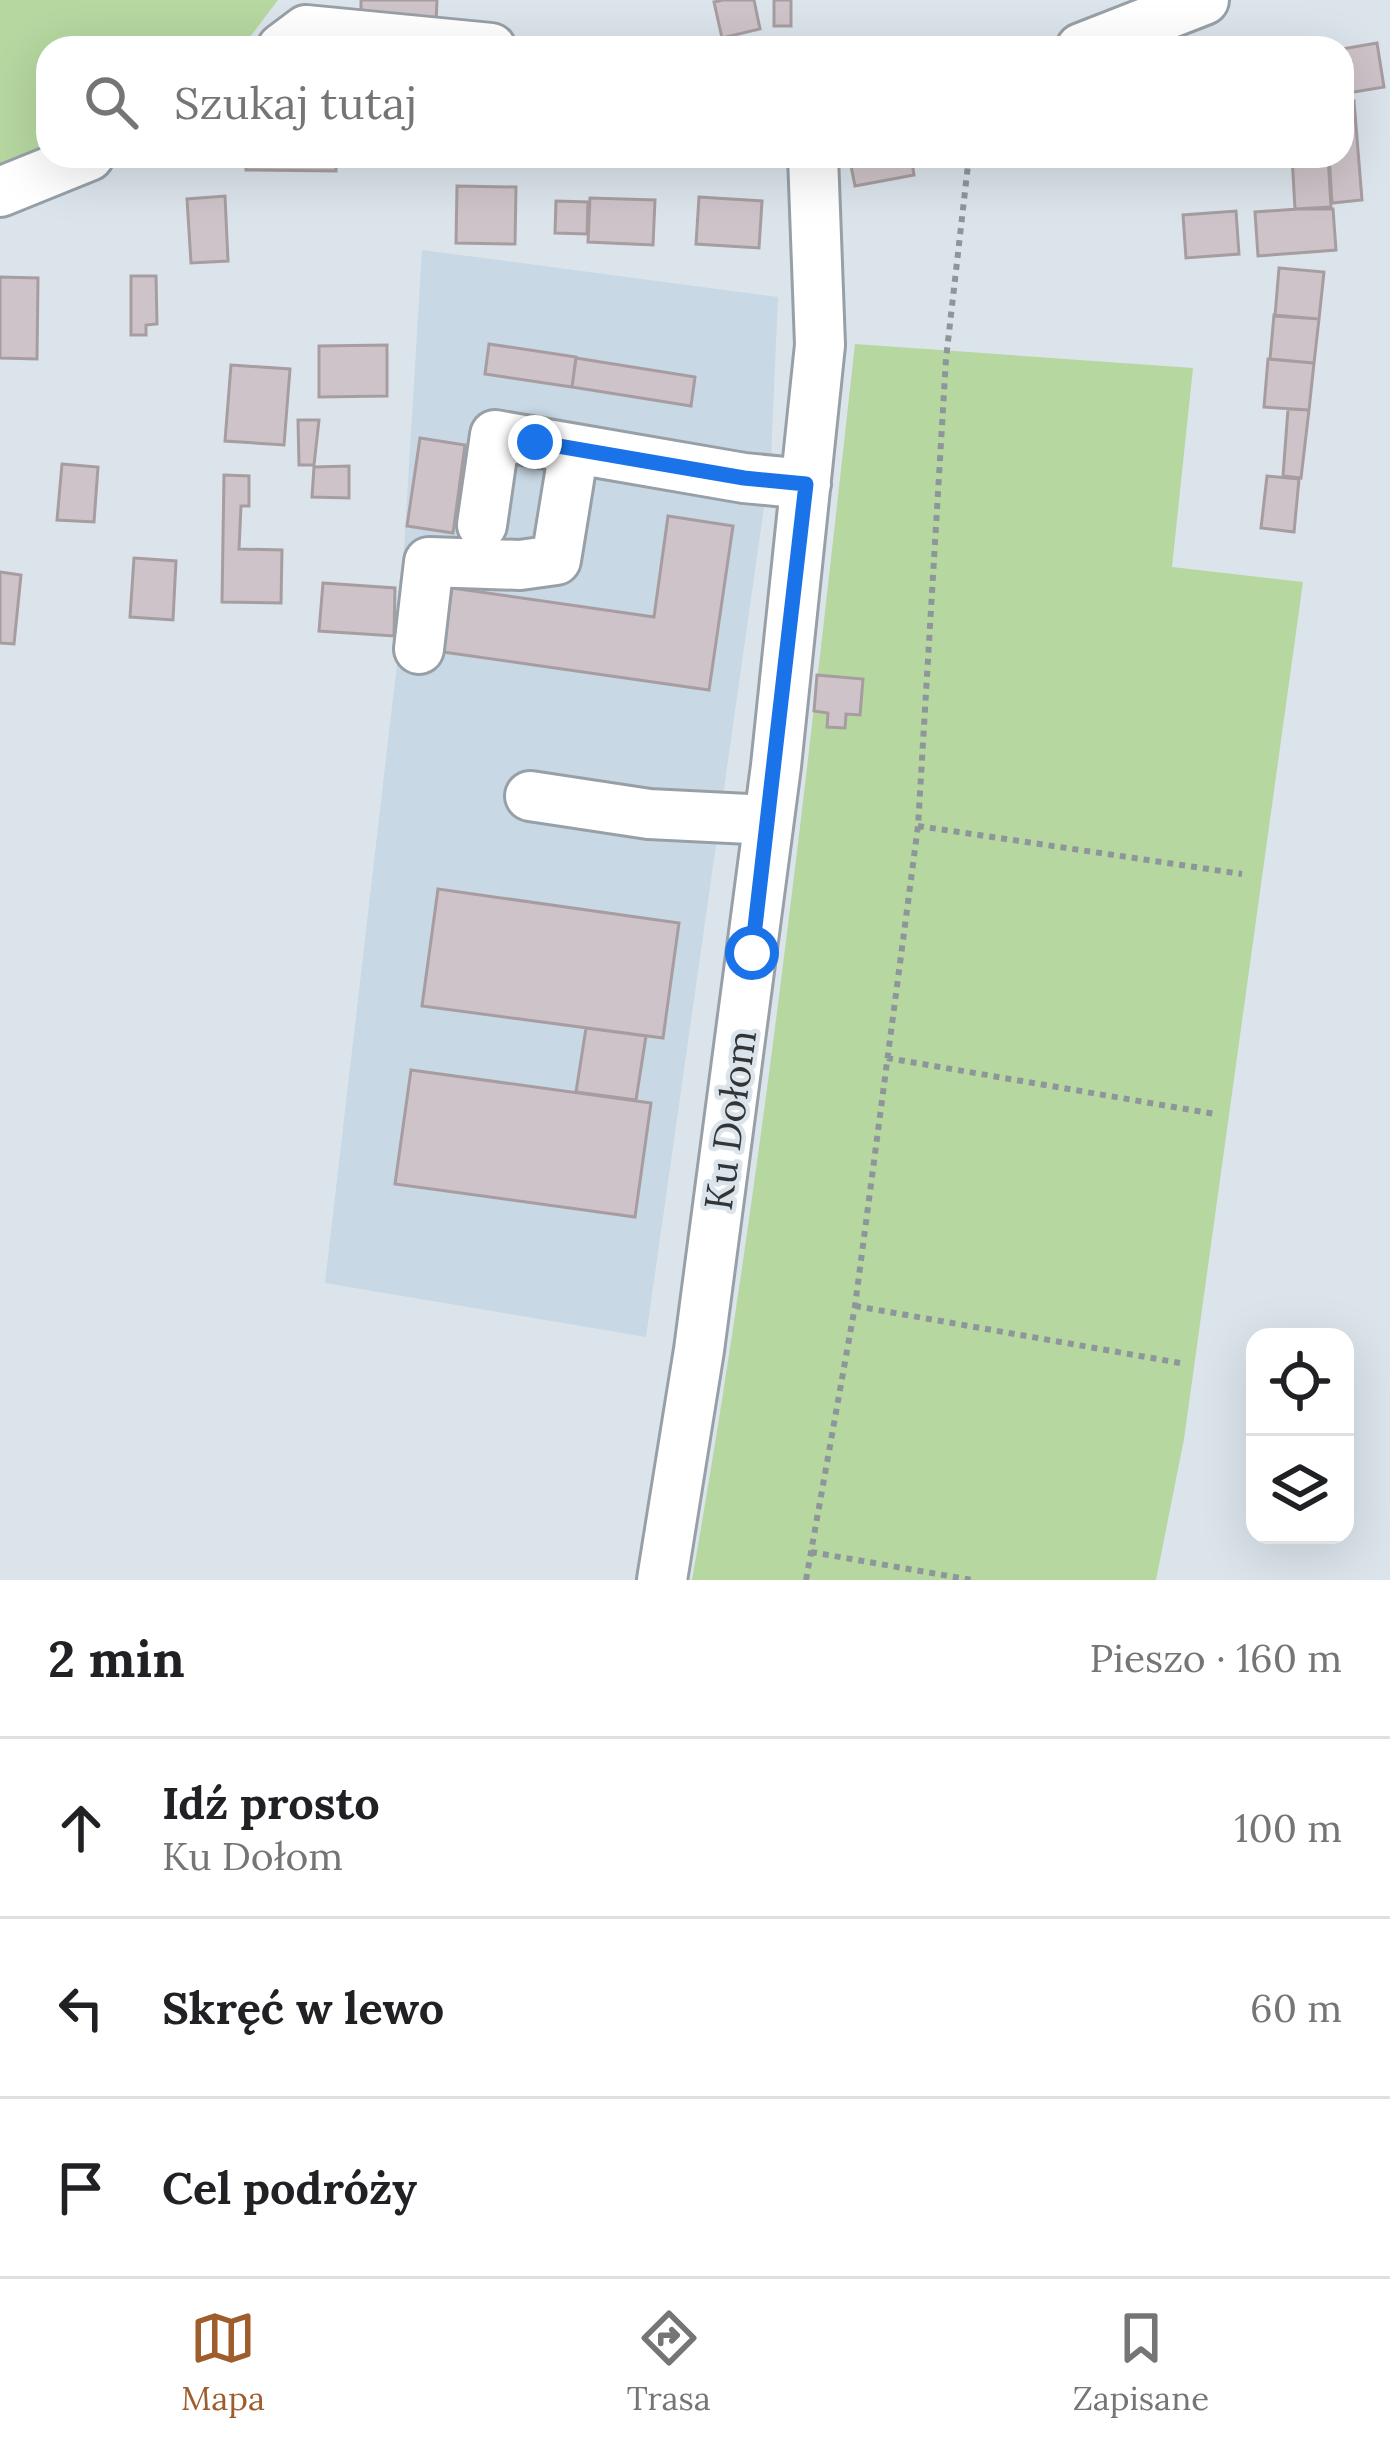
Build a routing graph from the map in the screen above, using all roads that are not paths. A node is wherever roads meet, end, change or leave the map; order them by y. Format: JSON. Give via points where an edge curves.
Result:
{"nodes":[{"id":1,"x":1200,"y":1,"type":"edge"},
{"id":2,"x":302,"y":26,"type":"edge"},
{"id":3,"x":387,"y":36,"type":"edge"},
{"id":4,"x":1111,"y":36,"type":"edge"},
{"id":5,"x":59,"y":168,"type":"edge"},
{"id":6,"x":813,"y":168,"type":"edge"},
{"id":7,"x":0,"y":192,"type":"edge"},
{"id":8,"x":574,"y":448,"type":"junction"},
{"id":9,"x":806,"y":484,"type":"junction"},
{"id":10,"x":482,"y":525,"type":"dead end"},
{"id":11,"x":419,"y":649,"type":"dead end"},
{"id":12,"x":530,"y":796,"type":"dead end"},
{"id":13,"x":769,"y":820,"type":"junction"},
{"id":14,"x":662,"y":1580,"type":"edge"}],
"edges":[{"from":1,"to":4,"type":"street"},
{"from":2,"to":3,"type":"street"},
{"from":5,"to":7,"type":"street"},
{"from":6,"to":9,"type":"street","name":"Ku Dołom","via":[[820,345]]},
{"from":8,"to":9,"type":"street"},
{"from":8,"to":10,"type":"street","via":[[495,435]]},
{"from":8,"to":11,"type":"street","via":[[556,560],[429,562]]},
{"from":9,"to":13,"type":"street","name":"Ku Dołom"},
{"from":12,"to":13,"type":"street","via":[[649,814]]},
{"from":13,"to":14,"type":"street","name":"Ku Dołom"}]}
